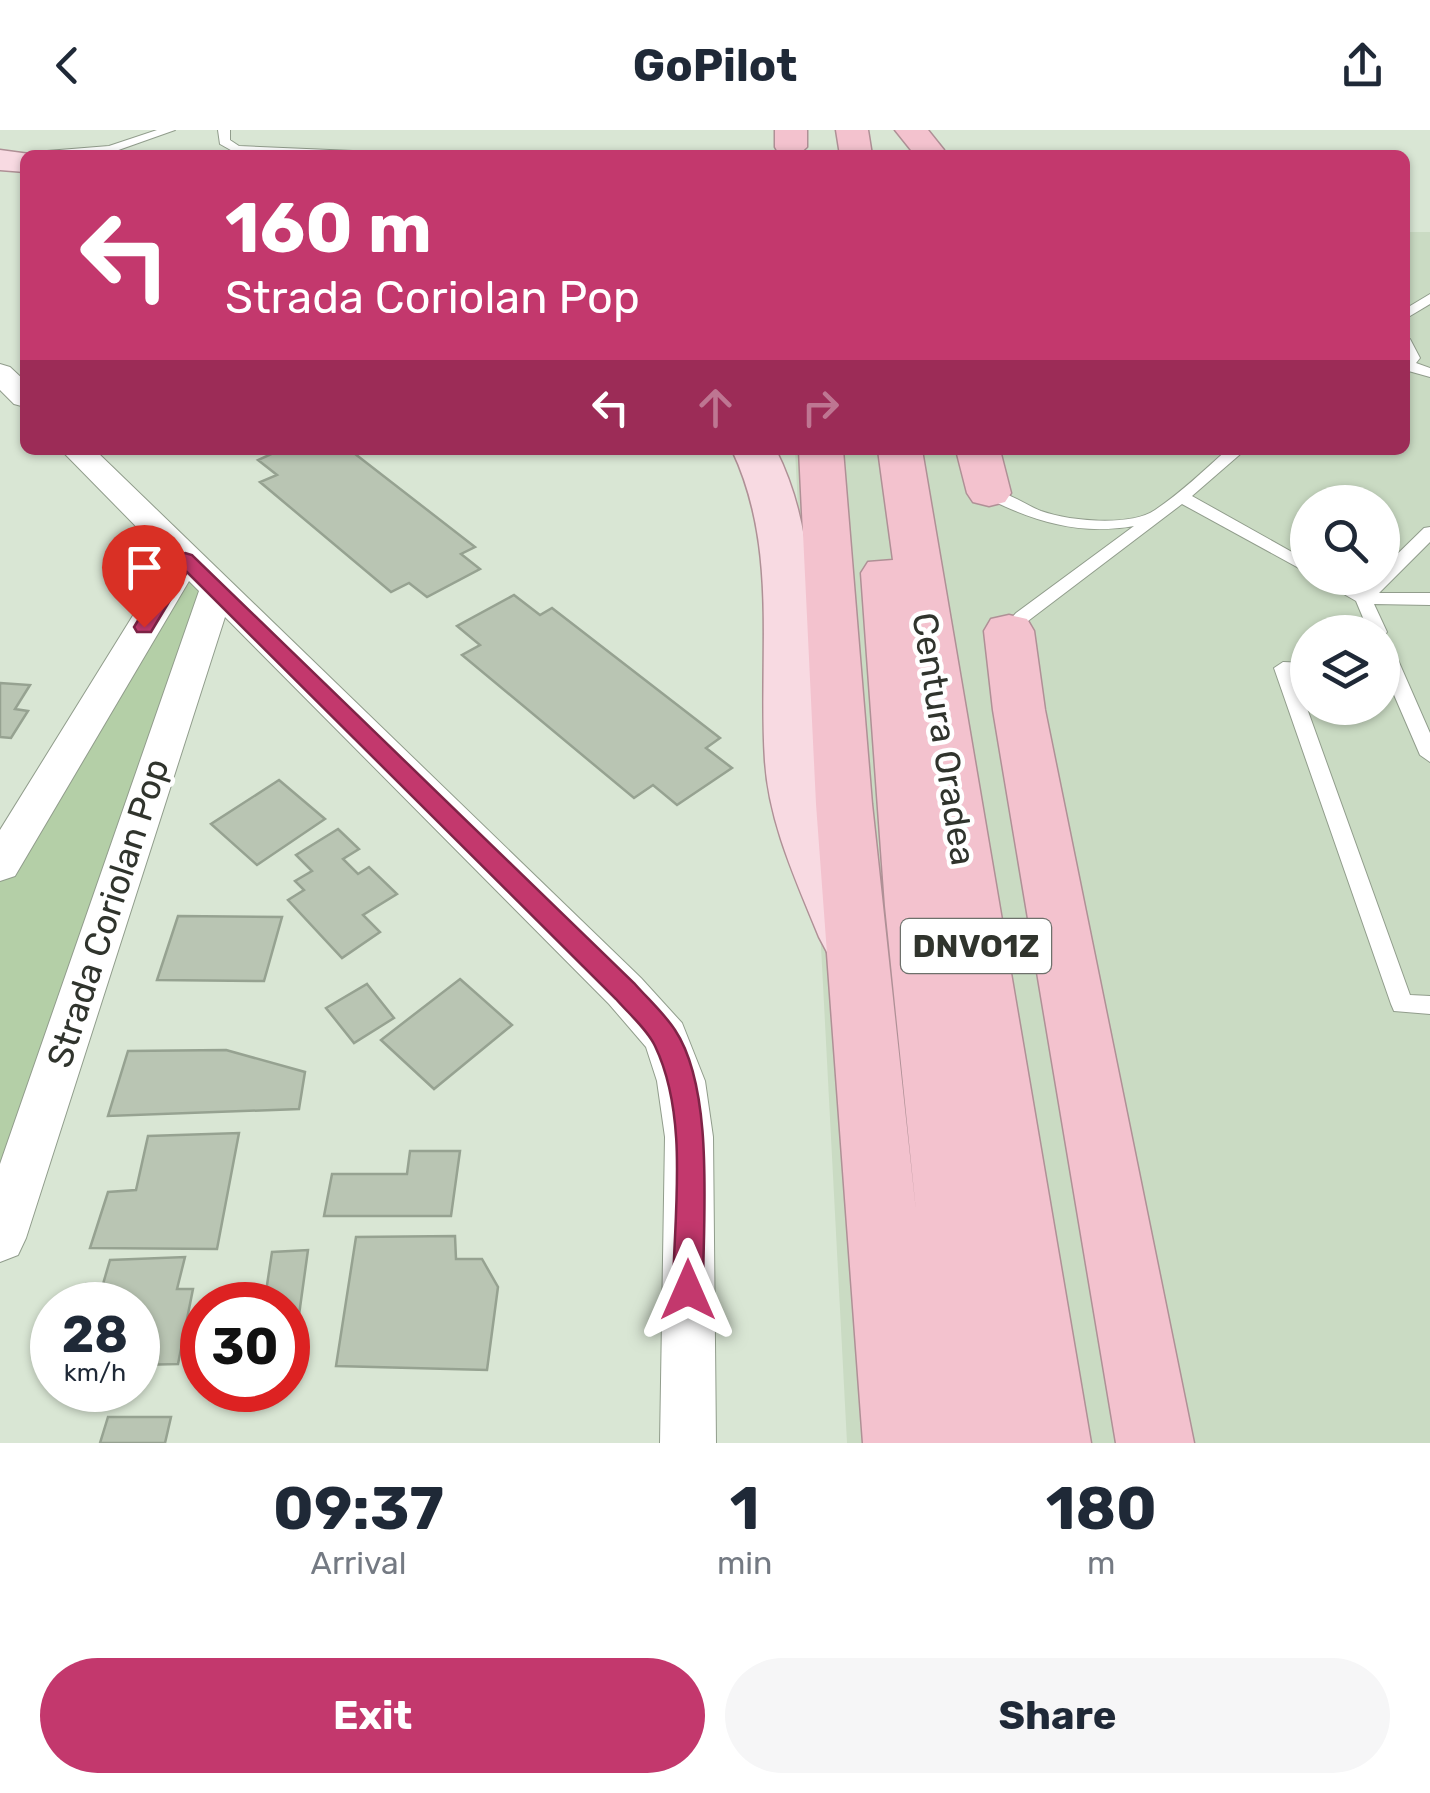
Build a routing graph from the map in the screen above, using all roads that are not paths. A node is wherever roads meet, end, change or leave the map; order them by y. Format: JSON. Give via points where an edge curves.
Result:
{"nodes":[{"id":1,"x":169,"y":130,"type":"edge"},
{"id":2,"x":224,"y":130,"type":"edge"},
{"id":3,"x":100,"y":150,"type":"edge"},
{"id":4,"x":256,"y":150,"type":"edge"},
{"id":5,"x":0,"y":373,"type":"edge"},
{"id":6,"x":20,"y":393,"type":"edge"},
{"id":7,"x":82,"y":455,"type":"edge"},
{"id":8,"x":757,"y":455,"type":"edge"},
{"id":9,"x":821,"y":455,"type":"edge"},
{"id":10,"x":874,"y":455,"type":"edge"},
{"id":11,"x":901,"y":455,"type":"edge"},
{"id":12,"x":979,"y":455,"type":"edge"},
{"id":13,"x":1232,"y":455,"type":"edge"},
{"id":14,"x":989,"y":493,"type":"joint"},
{"id":15,"x":1181,"y":497,"type":"junction"},
{"id":16,"x":1157,"y":516,"type":"junction"},
{"id":17,"x":1430,"y":532,"type":"edge"},
{"id":18,"x":1290,"y":558,"type":"edge"},
{"id":19,"x":201,"y":574,"type":"junction"},
{"id":20,"x":1357,"y":595,"type":"edge"},
{"id":21,"x":1363,"y":598,"type":"junction"},
{"id":22,"x":1430,"y":599,"type":"edge"},
{"id":23,"x":1370,"y":615,"type":"edge"},
{"id":24,"x":1008,"y":631,"type":"joint"},
{"id":25,"x":1400,"y":694,"type":"edge"},
{"id":26,"x":1304,"y":725,"type":"edge"},
{"id":27,"x":1430,"y":755,"type":"edge"},
{"id":28,"x":0,"y":864,"type":"edge"},
{"id":29,"x":858,"y":957,"type":"junction"},
{"id":30,"x":1430,"y":1005,"type":"edge"},
{"id":31,"x":0,"y":1238,"type":"edge"},
{"id":32,"x":688,"y":1443,"type":"edge"},
{"id":33,"x":902,"y":1443,"type":"edge"},
{"id":34,"x":978,"y":1443,"type":"edge"},
{"id":35,"x":1052,"y":1443,"type":"edge"},
{"id":36,"x":1155,"y":1443,"type":"edge"}],
"edges":[{"from":1,"to":3,"type":"lane"},
{"from":2,"to":4,"type":"lane","via":[[224,141],[236,149]]},
{"from":5,"to":6,"type":"street"},
{"from":7,"to":19,"type":"street"},
{"from":8,"to":29,"type":"main road","via":[[769,479],[784,548],[792,765],[816,858]]},
{"from":9,"to":29,"type":"highway"},
{"from":10,"to":34,"type":"highway","name":"Centura Oradea","number":"DNVO1Z","via":[[915,906]]},
{"from":11,"to":35,"type":"highway","name":"Centura Oradea","number":"DNVO1Z"},
{"from":12,"to":14,"type":"highway"},
{"from":13,"to":15,"type":"lane"},
{"from":14,"to":16,"type":"lane","via":[[1068,526]]},
{"from":15,"to":16,"type":"lane"},
{"from":15,"to":18,"type":"lane"},
{"from":16,"to":24,"type":"lane"},
{"from":17,"to":21,"type":"lane"},
{"from":19,"to":28,"type":"street"},
{"from":19,"to":31,"type":"street","name":"Strada Coriolan Pop"},
{"from":19,"to":32,"type":"street","via":[[666,1037],[689,1136]]},
{"from":20,"to":21,"type":"lane"},
{"from":21,"to":22,"type":"lane"},
{"from":21,"to":23,"type":"lane"},
{"from":24,"to":36,"type":"highway"},
{"from":25,"to":27,"type":"lane"},
{"from":26,"to":30,"type":"lane","via":[[1402,1004]]},
{"from":29,"to":33,"type":"highway"}]}
